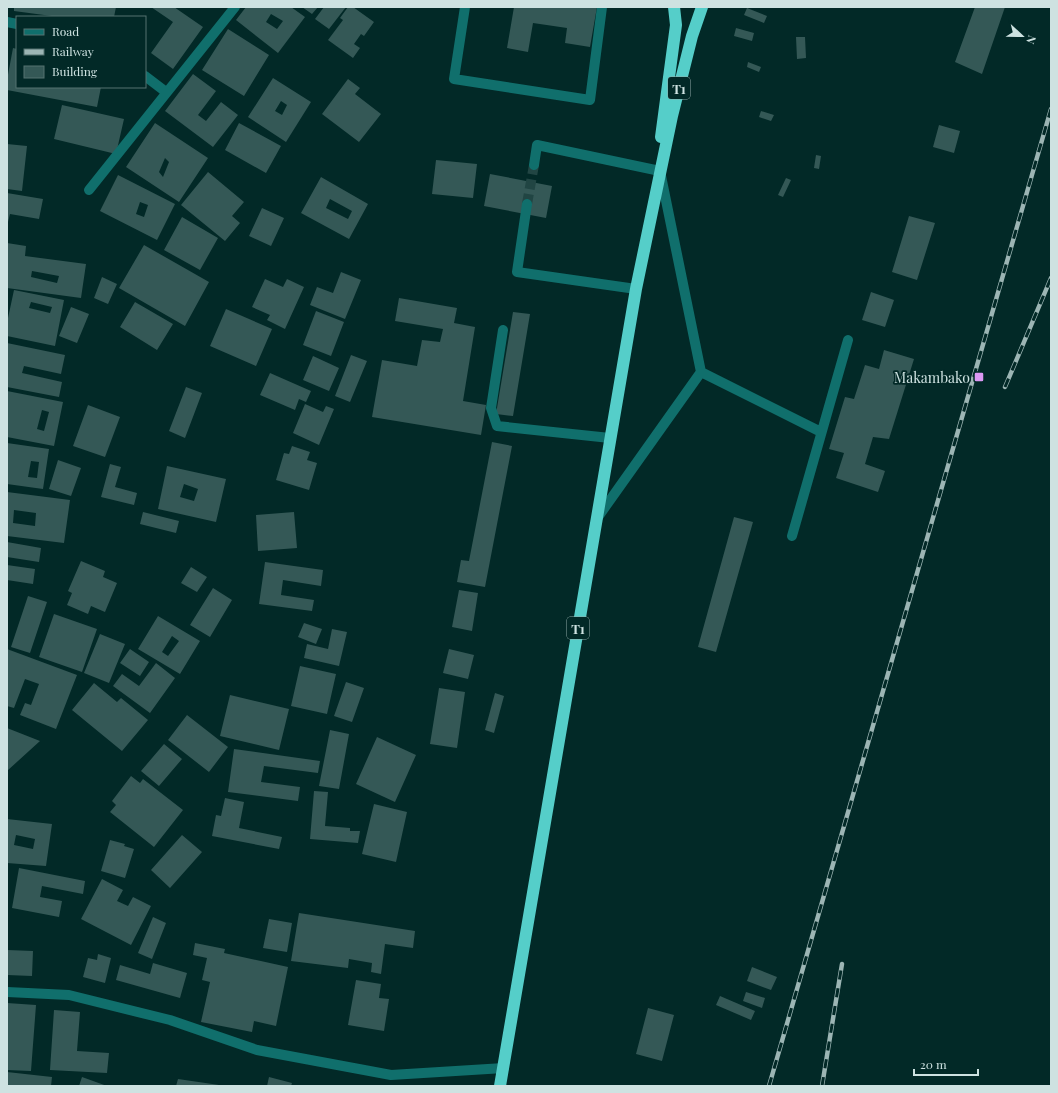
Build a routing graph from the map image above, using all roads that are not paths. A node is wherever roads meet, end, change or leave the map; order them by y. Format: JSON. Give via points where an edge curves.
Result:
{"nodes":[{"id":1,"x":235,"y":7,"type":"edge"},
{"id":2,"x":465,"y":7,"type":"edge"},
{"id":3,"x":602,"y":7,"type":"edge"},
{"id":4,"x":674,"y":7,"type":"edge"},
{"id":5,"x":702,"y":7,"type":"edge"},
{"id":6,"x":146,"y":77,"type":"edge"},
{"id":7,"x":166,"y":92,"type":"junction"},
{"id":8,"x":534,"y":165,"type":"tunnel mouth"},
{"id":9,"x":660,"y":171,"type":"junction"},
{"id":10,"x":89,"y":190,"type":"dead end"},
{"id":11,"x":528,"y":204,"type":"tunnel mouth"},
{"id":12,"x":636,"y":290,"type":"junction"},
{"id":13,"x":503,"y":330,"type":"dead end"},
{"id":14,"x":848,"y":340,"type":"dead end"},
{"id":15,"x":701,"y":372,"type":"junction"},
{"id":16,"x":821,"y":432,"type":"junction"},
{"id":17,"x":610,"y":438,"type":"junction"},
{"id":18,"x":596,"y":519,"type":"junction"},
{"id":19,"x":792,"y":536,"type":"dead end"},
{"id":20,"x":7,"y":992,"type":"edge"},
{"id":21,"x":504,"y":1068,"type":"junction"},
{"id":22,"x":500,"y":1086,"type":"edge"}],
"edges":[{"from":1,"to":7,"type":"street"},
{"from":2,"to":3,"type":"street","via":[[454,79],[590,100]]},
{"from":4,"to":9,"type":"highway","number":"T1","via":[[676,25],[661,130]]},
{"from":5,"to":9,"type":"highway","number":"T1","via":[[690,44]]},
{"from":6,"to":7,"type":"street"},
{"from":7,"to":10,"type":"street"},
{"from":8,"to":9,"type":"street","via":[[537,145]]},
{"from":9,"to":12,"type":"highway","number":"T1"},
{"from":9,"to":15,"type":"street"},
{"from":11,"to":12,"type":"street","via":[[517,272]]},
{"from":12,"to":17,"type":"highway","number":"T1"},
{"from":13,"to":17,"type":"street","via":[[491,408],[498,426]]},
{"from":14,"to":16,"type":"street"},
{"from":15,"to":16,"type":"street"},
{"from":15,"to":18,"type":"street"},
{"from":16,"to":19,"type":"street"},
{"from":17,"to":18,"type":"highway","number":"T1"},
{"from":18,"to":21,"type":"highway","number":"T1"},
{"from":20,"to":21,"type":"street","via":[[69,994],[170,1020],[258,1050],[391,1075]]},
{"from":21,"to":22,"type":"highway","number":"T1"}]}
